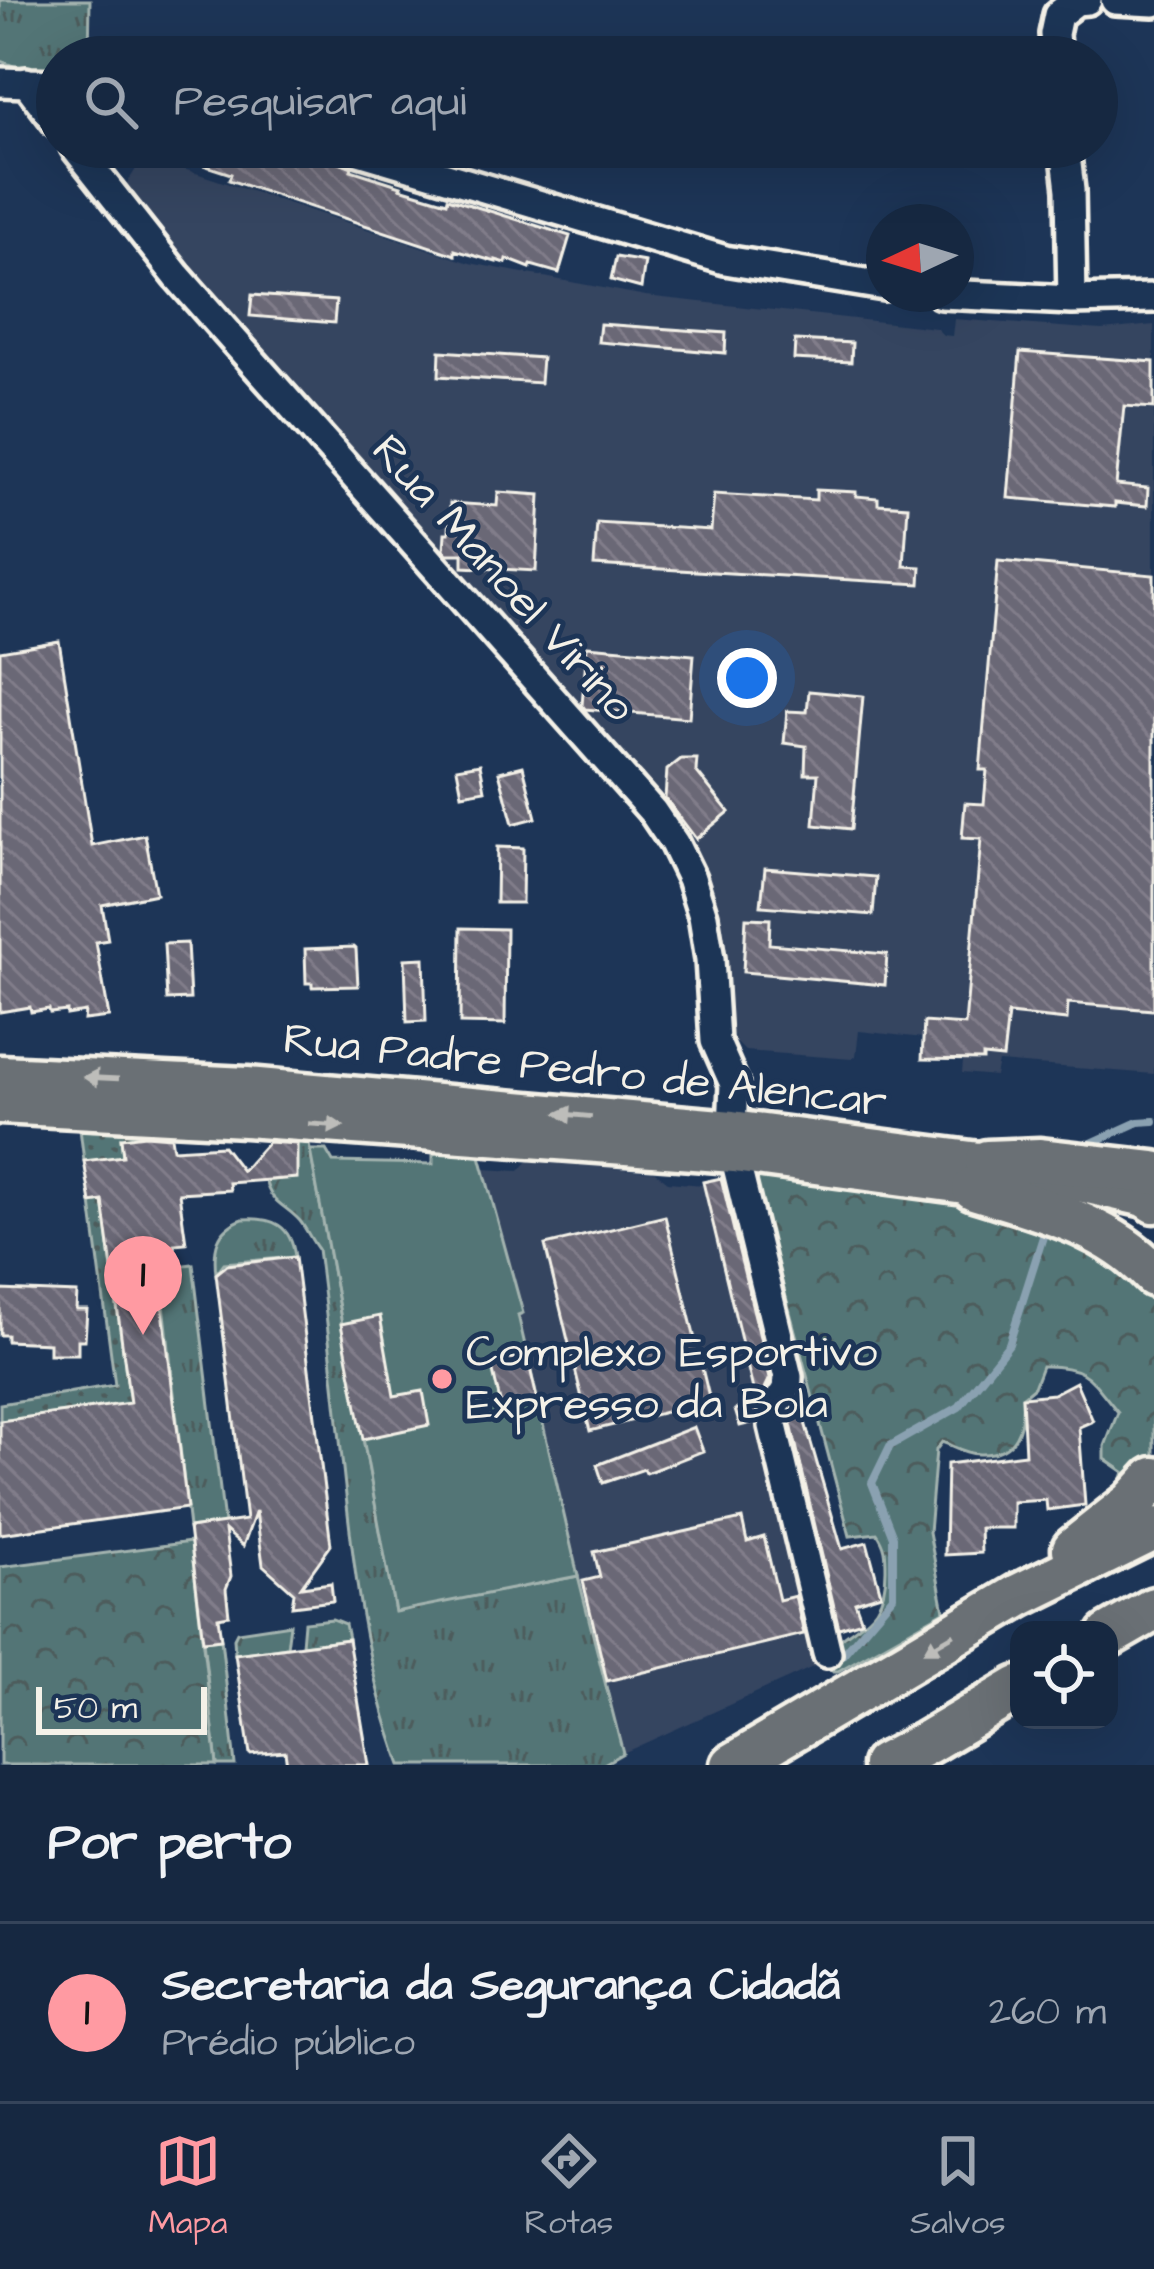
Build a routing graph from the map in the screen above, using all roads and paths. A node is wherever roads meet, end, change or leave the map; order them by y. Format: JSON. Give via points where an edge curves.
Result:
{"nodes":[{"id":1,"x":1087,"y":0,"type":"edge"},
{"id":2,"x":1115,"y":0,"type":"edge"},
{"id":3,"x":1154,"y":2,"type":"edge"},
{"id":4,"x":1054,"y":36,"type":"edge"},
{"id":5,"x":13,"y":82,"type":"edge"},
{"id":6,"x":36,"y":103,"type":"edge"},
{"id":7,"x":92,"y":168,"type":"edge"},
{"id":8,"x":416,"y":168,"type":"edge"},
{"id":9,"x":1067,"y":168,"type":"edge"},
{"id":10,"x":866,"y":283,"type":"edge"},
{"id":11,"x":974,"y":296,"type":"edge"},
{"id":12,"x":1154,"y":298,"type":"edge"},
{"id":13,"x":1072,"y":300,"type":"junction"},
{"id":14,"x":0,"y":1074,"type":"edge"},
{"id":15,"x":155,"y":1096,"type":"junction"},
{"id":16,"x":0,"y":1105,"type":"edge"},
{"id":17,"x":733,"y":1142,"type":"junction"},
{"id":18,"x":1154,"y":1173,"type":"edge"},
{"id":19,"x":980,"y":1175,"type":"junction"},
{"id":20,"x":1154,"y":1207,"type":"edge"},
{"id":21,"x":1154,"y":1275,"type":"edge"},
{"id":22,"x":1154,"y":1479,"type":"edge"},
{"id":23,"x":1154,"y":1529,"type":"edge"},
{"id":24,"x":1020,"y":1595,"type":"junction"},
{"id":25,"x":1154,"y":1610,"type":"edge"},
{"id":26,"x":1118,"y":1630,"type":"edge"},
{"id":27,"x":827,"y":1653,"type":"dead end"},
{"id":28,"x":1010,"y":1693,"type":"edge"},
{"id":29,"x":733,"y":1765,"type":"edge"},
{"id":30,"x":884,"y":1765,"type":"edge"}],
"edges":[{"from":1,"to":4,"type":"street","via":[[1058,15]]},
{"from":2,"to":3,"type":"street"},
{"from":5,"to":6,"type":"street"},
{"from":7,"to":17,"type":"street","name":"Rua Manoel Virino","via":[[674,843],[703,916],[715,1041],[734,1084]]},
{"from":8,"to":10,"type":"street","via":[[725,260]]},
{"from":9,"to":13,"type":"street"},
{"from":11,"to":13,"type":"street"},
{"from":12,"to":13,"type":"street"},
{"from":15,"to":14,"type":"main road","name":"Rua Padre Pedro de Alencar","one_way":true},
{"from":15,"to":16,"type":"main road","name":"Rua Padre Pedro de Alencar"},
{"from":15,"to":17,"type":"main road","name":"Rua Padre Pedro de Alencar"},
{"from":17,"to":19,"type":"main road","name":"Rua Padre Pedro de Alencar"},
{"from":17,"to":27,"type":"street","name":"Rua Manoel Virino","via":[[788,1377],[773,1426]]},
{"from":18,"to":19,"type":"highway","via":[[1040,1160]]},
{"from":19,"to":20,"type":"main road","name":"Rua Padre Pedro de Alencar","via":[[1145,1198]]},
{"from":19,"to":21,"type":"highway","via":[[1096,1232]]},
{"from":22,"to":24,"type":"highway"},
{"from":23,"to":24,"type":"highway"},
{"from":24,"to":29,"type":"highway","one_way":true},
{"from":25,"to":26,"type":"highway"},
{"from":28,"to":30,"type":"highway"}]}
